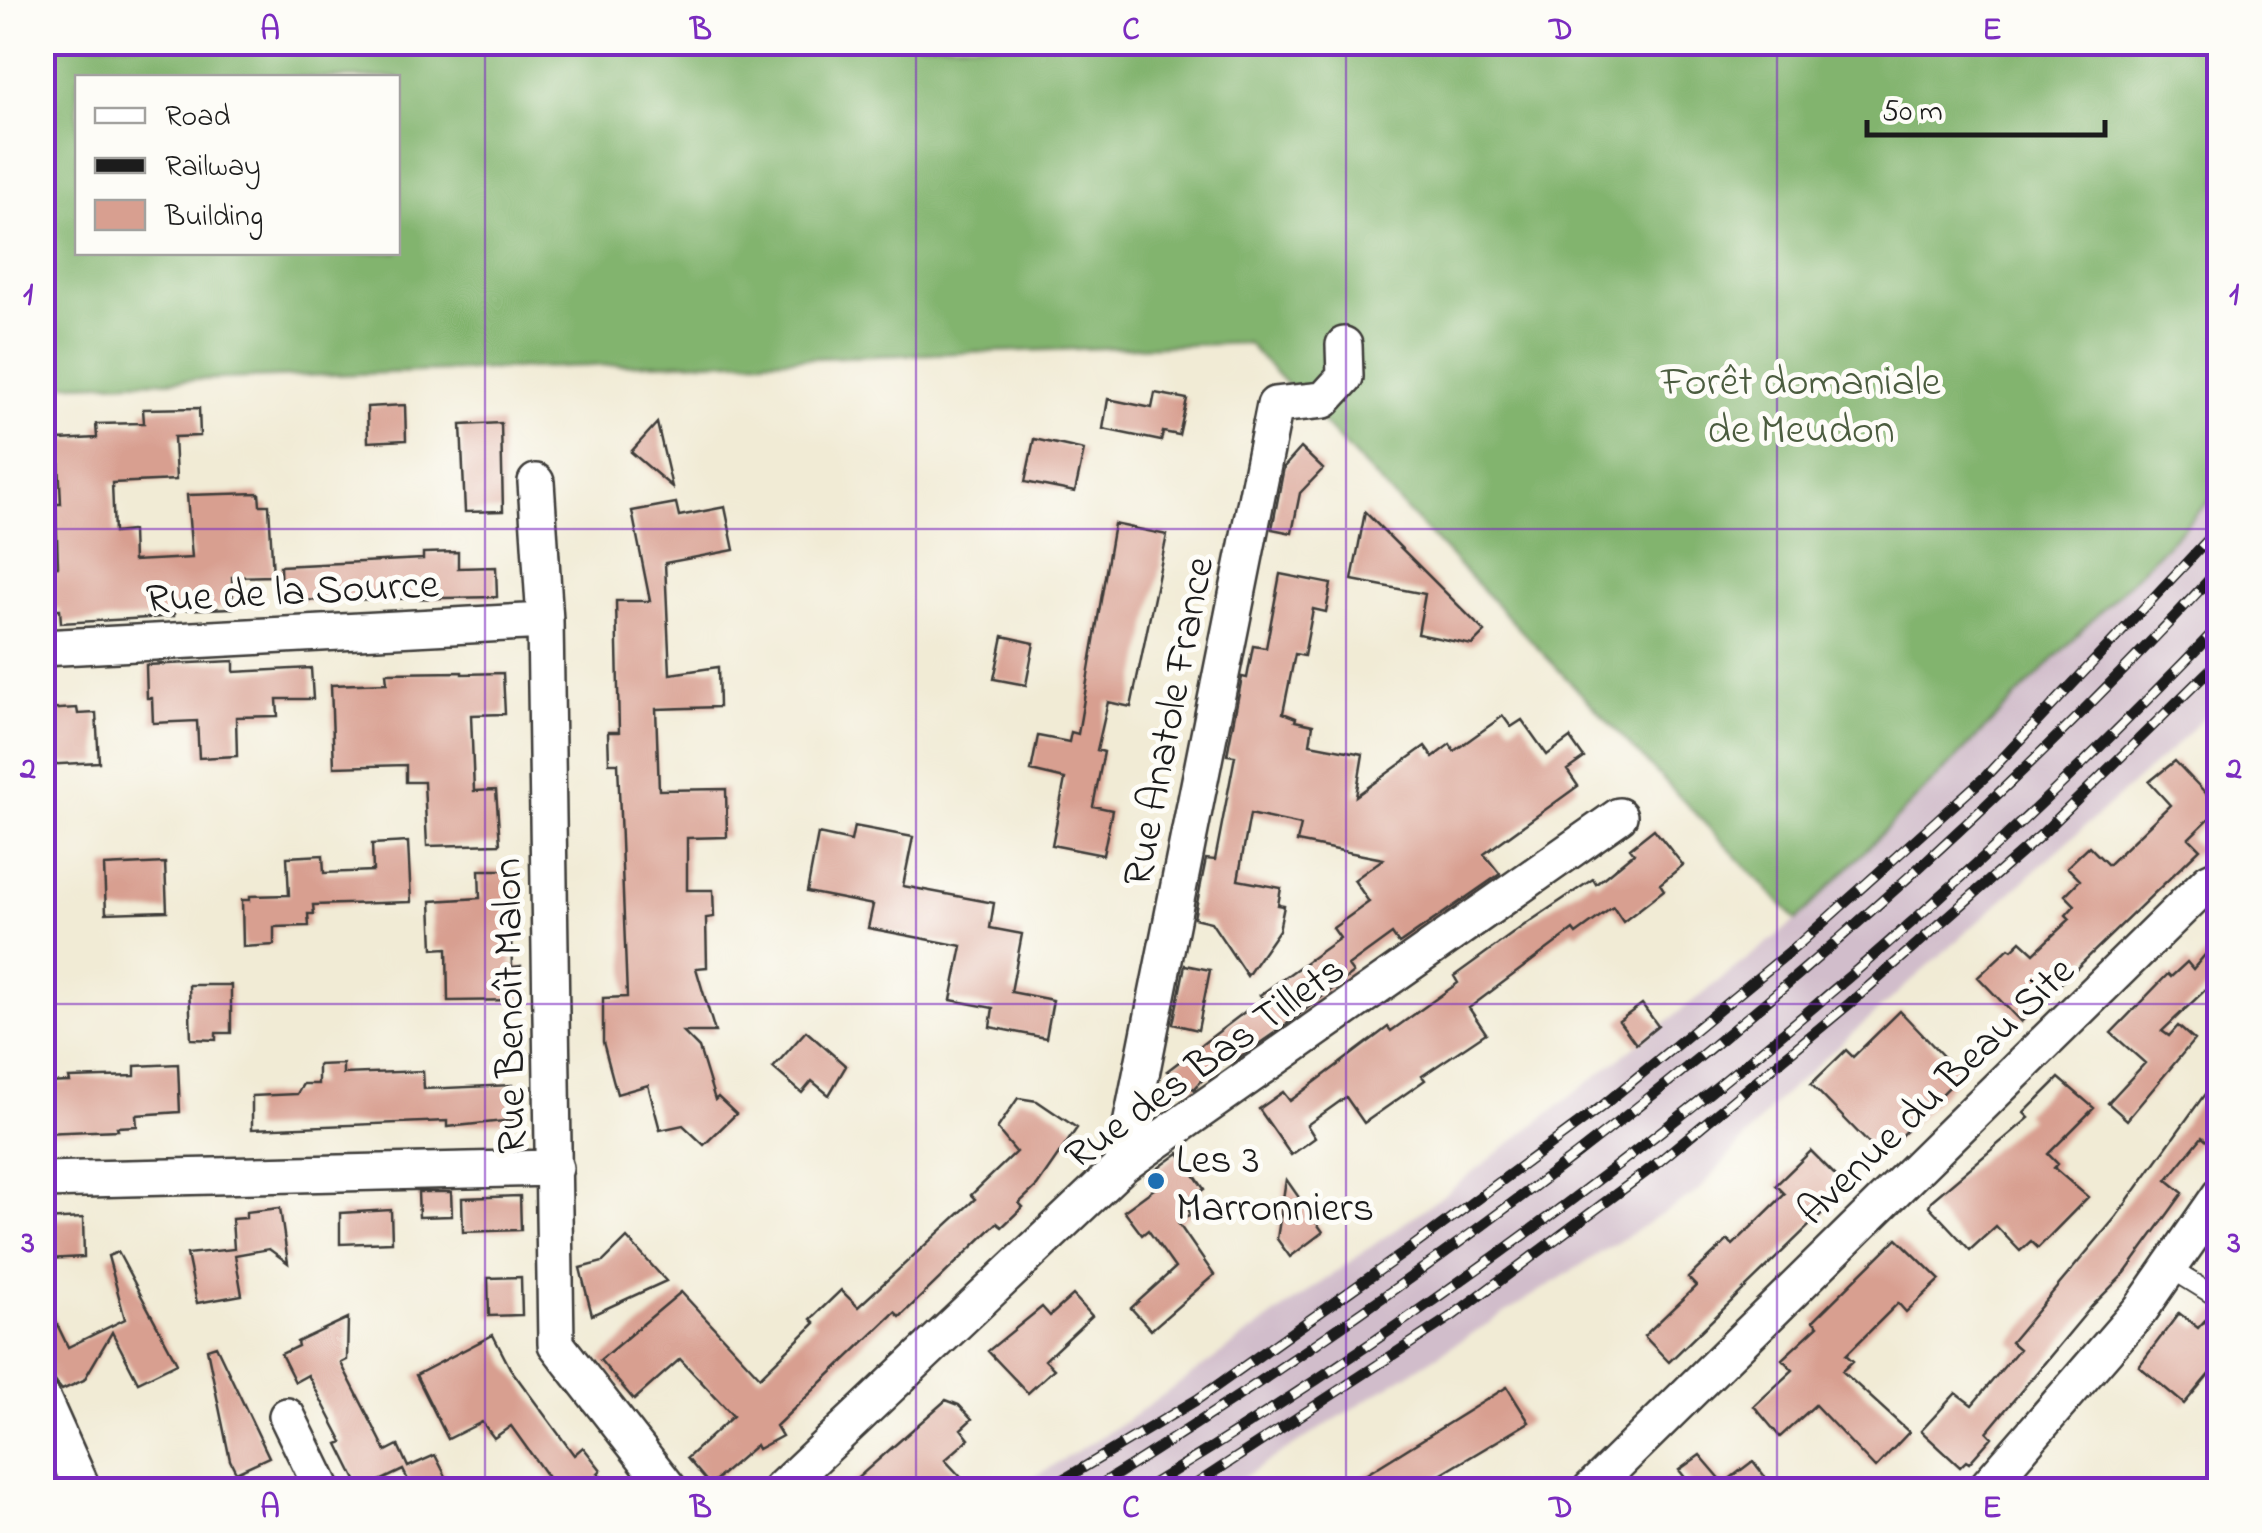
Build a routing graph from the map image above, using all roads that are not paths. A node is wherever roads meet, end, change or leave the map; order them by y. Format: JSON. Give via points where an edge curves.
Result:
{"nodes":[{"id":1,"x":1344,"y":345,"type":"dead end"},
{"id":2,"x":536,"y":482,"type":"dead end"},
{"id":3,"x":546,"y":621,"type":"junction"},
{"id":4,"x":42,"y":648,"type":"edge"},
{"id":5,"x":1619,"y":816,"type":"dead end"},
{"id":6,"x":2220,"y":876,"type":"edge"},
{"id":7,"x":1123,"y":1165,"type":"junction"},
{"id":8,"x":555,"y":1168,"type":"junction"},
{"id":9,"x":42,"y":1180,"type":"edge"},
{"id":10,"x":2220,"y":1195,"type":"edge"},
{"id":11,"x":2170,"y":1268,"type":"junction"},
{"id":12,"x":2220,"y":1299,"type":"edge"},
{"id":13,"x":42,"y":1398,"type":"edge"},
{"id":14,"x":287,"y":1416,"type":"dead end"},
{"id":15,"x":83,"y":1490,"type":"edge"},
{"id":16,"x":323,"y":1490,"type":"edge"},
{"id":17,"x":670,"y":1490,"type":"edge"},
{"id":18,"x":780,"y":1490,"type":"edge"},
{"id":19,"x":1590,"y":1490,"type":"edge"},
{"id":20,"x":1984,"y":1490,"type":"edge"}],
"edges":[{"from":1,"to":7,"type":"street","name":"Rue Anatole France","via":[[1345,378],[1324,400],[1276,405]]},
{"from":2,"to":3,"type":"street","name":"Rue Benoît Malon"},
{"from":3,"to":4,"type":"street","name":"Rue de la Source"},
{"from":3,"to":8,"type":"street","name":"Rue Benoît Malon"},
{"from":5,"to":7,"type":"street","name":"Rue des Bas Tillets"},
{"from":6,"to":19,"type":"street","name":"Avenue du Beau Site"},
{"from":7,"to":18,"type":"street","name":"Rue des Bas Tillets"},
{"from":8,"to":9,"type":"street"},
{"from":8,"to":17,"type":"street","name":"Rue Benoît Malon","via":[[556,1344]]},
{"from":10,"to":11,"type":"street"},
{"from":11,"to":12,"type":"lane"},
{"from":11,"to":20,"type":"street"},
{"from":13,"to":15,"type":"street"},
{"from":14,"to":16,"type":"street"}]}
